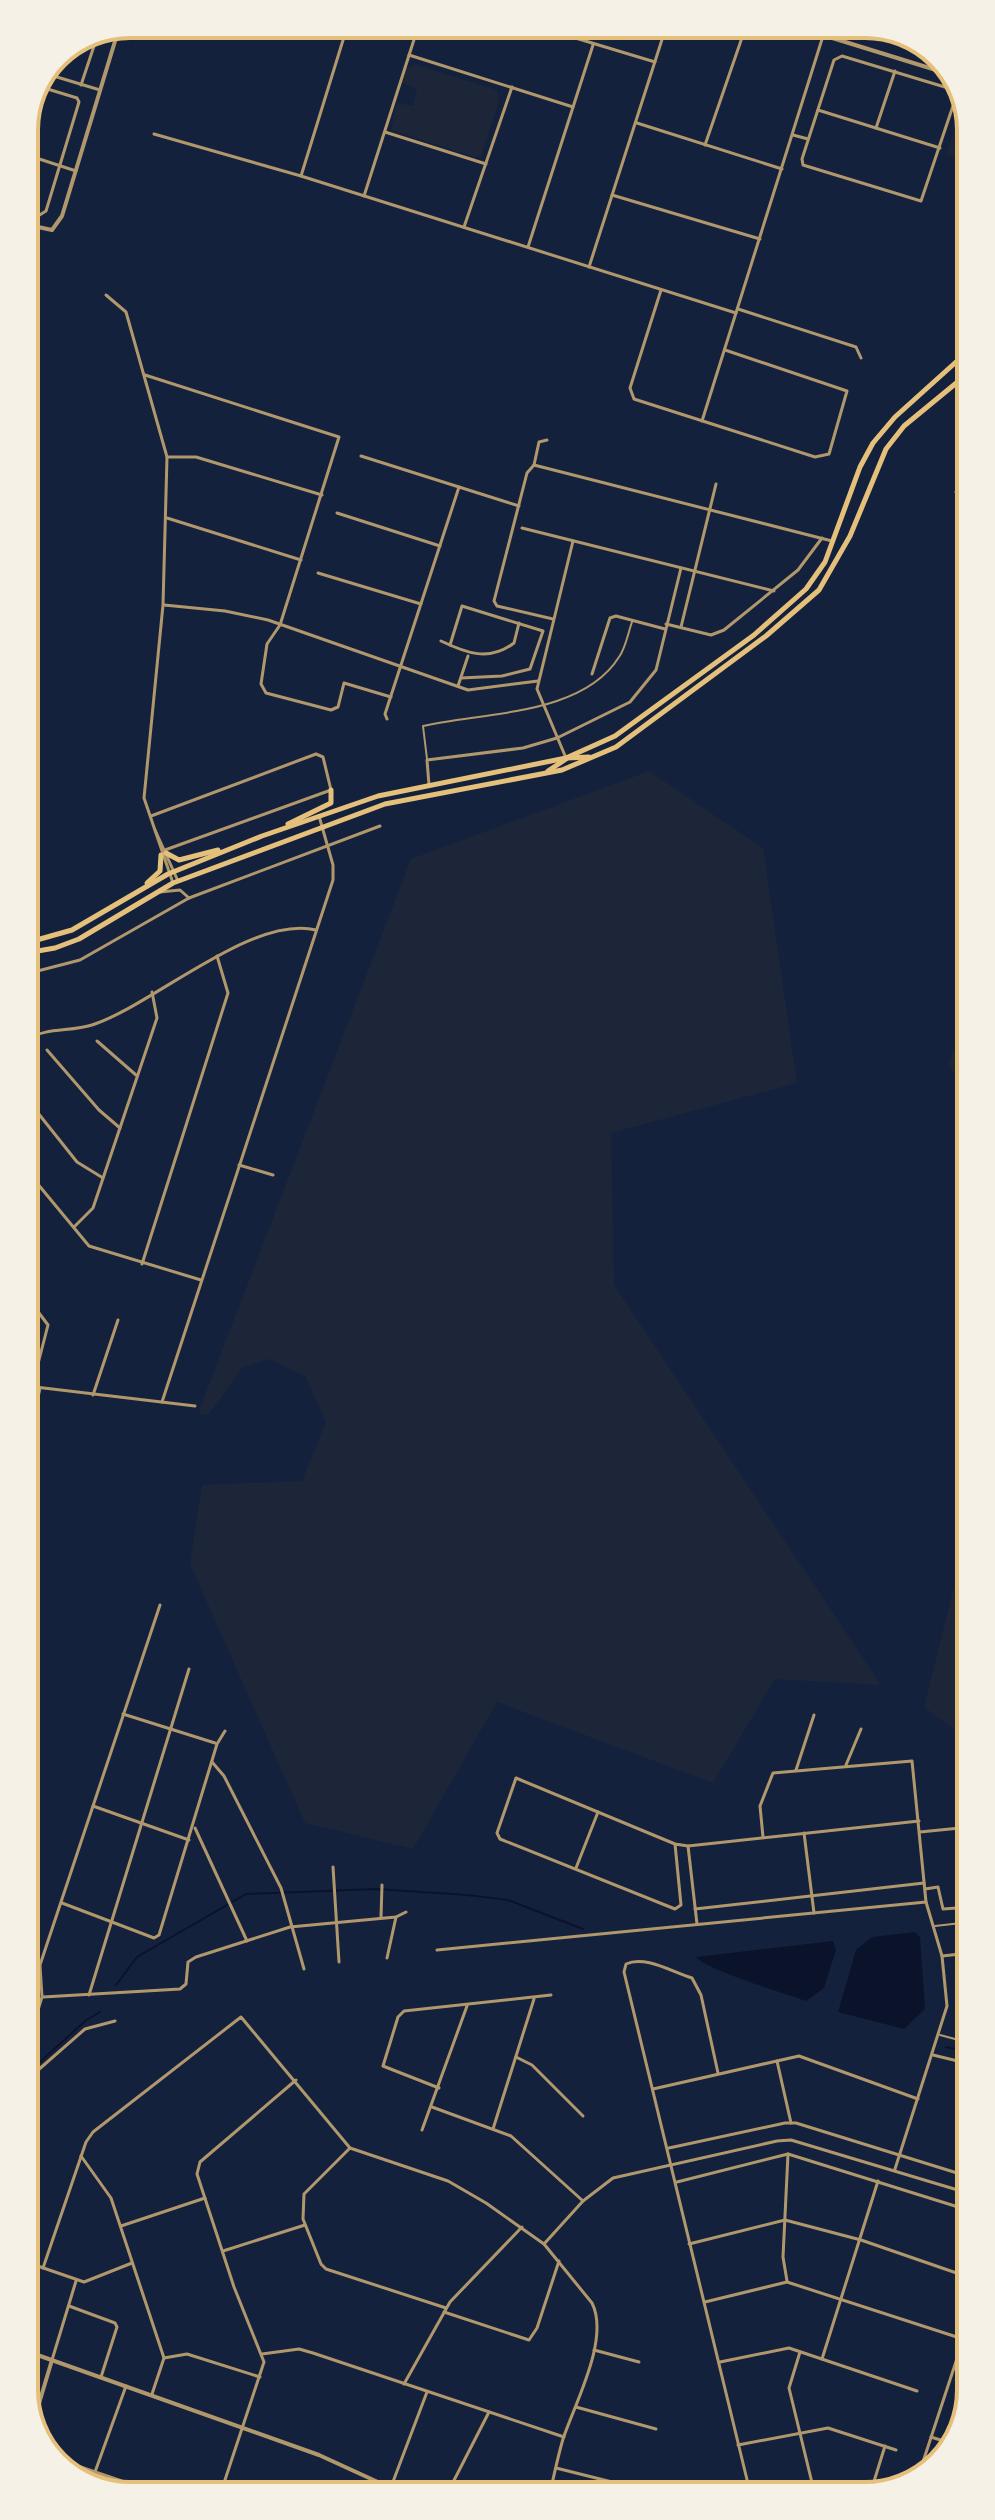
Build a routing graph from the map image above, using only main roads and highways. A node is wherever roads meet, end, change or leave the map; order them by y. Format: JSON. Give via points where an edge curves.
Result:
{"nodes":[{"id":1,"x":957,"y":361,"type":"edge"},
{"id":2,"x":957,"y":382,"type":"edge"},
{"id":3,"x":610,"y":750,"type":"junction"},
{"id":4,"x":566,"y":758,"type":"junction"},
{"id":5,"x":531,"y":777,"type":"junction"},
{"id":6,"x":331,"y":790,"type":"road end"},
{"id":7,"x":277,"y":831,"type":"junction"},
{"id":8,"x":231,"y":847,"type":"junction"},
{"id":9,"x":137,"y":891,"type":"junction"},
{"id":10,"x":38,"y":940,"type":"edge"},
{"id":11,"x":38,"y":951,"type":"edge"}],
"edges":[{"from":1,"to":4,"type":"main road","via":[[873,443],[814,579],[765,626],[615,736]]},
{"from":2,"to":3,"type":"main road","via":[[904,426],[886,449],[850,536],[819,590],[754,645]]},
{"from":3,"to":4,"type":"main road","via":[[580,760]]},
{"from":3,"to":5,"type":"main road"},
{"from":4,"to":5,"type":"main road"},
{"from":4,"to":7,"type":"main road","via":[[378,796]]},
{"from":5,"to":11,"type":"main road","via":[[385,804],[322,826],[175,882],[79,939]]},
{"from":6,"to":7,"type":"main road","via":[[331,803]]},
{"from":7,"to":8,"type":"main road"},
{"from":8,"to":9,"type":"main road"},
{"from":8,"to":9,"type":"main road","via":[[179,860],[164,853],[160,871]]},
{"from":9,"to":10,"type":"main road","via":[[72,930]]}]}
